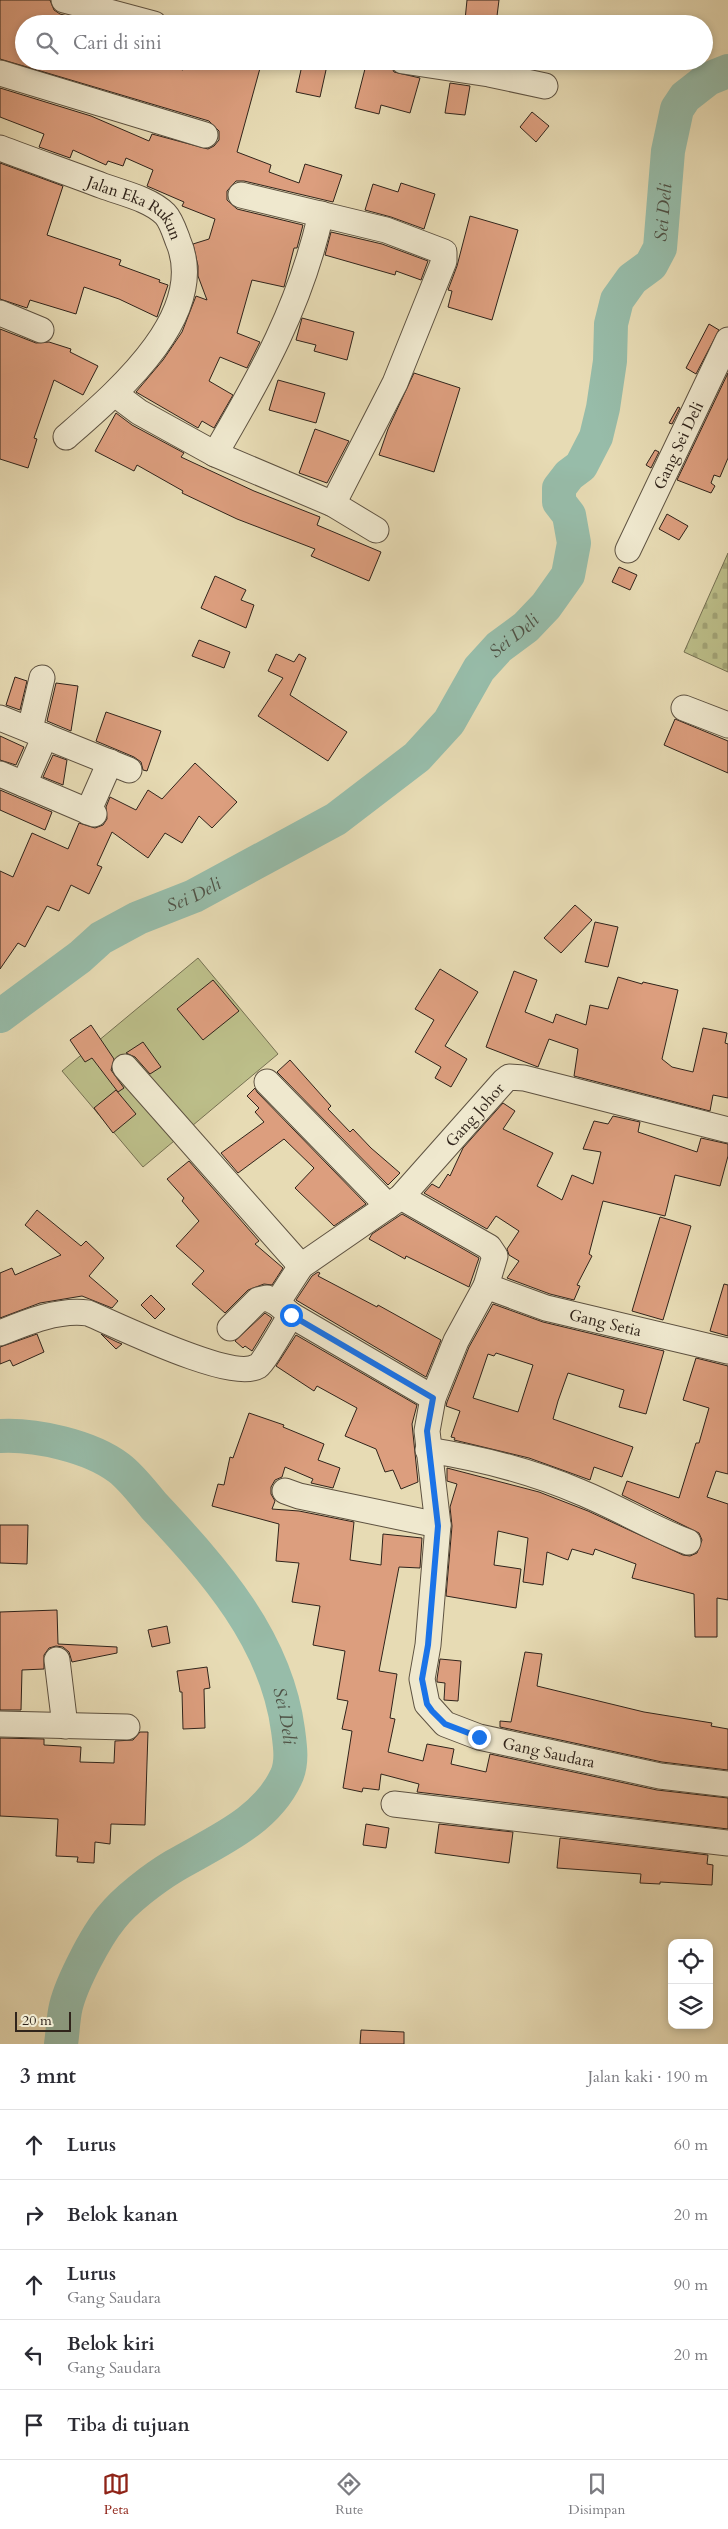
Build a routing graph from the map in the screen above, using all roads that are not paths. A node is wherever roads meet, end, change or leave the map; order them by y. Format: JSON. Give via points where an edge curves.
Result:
{"nodes":[{"id":1,"x":64,"y":0,"type":"edge"},
{"id":2,"x":120,"y":15,"type":"edge"},
{"id":3,"x":463,"y":70,"type":"edge"},
{"id":4,"x":0,"y":73,"type":"edge"},
{"id":5,"x":545,"y":86,"type":"dead end"},
{"id":6,"x":205,"y":135,"type":"dead end"},
{"id":7,"x":0,"y":148,"type":"edge"},
{"id":8,"x":241,"y":195,"type":"dead end"},
{"id":9,"x":321,"y":214,"type":"junction"},
{"id":10,"x":0,"y":313,"type":"edge"},
{"id":11,"x":41,"y":330,"type":"dead end"},
{"id":12,"x":728,"y":340,"type":"edge"},
{"id":13,"x":115,"y":394,"type":"junction"},
{"id":14,"x":66,"y":438,"type":"dead end"},
{"id":15,"x":215,"y":454,"type":"junction"},
{"id":16,"x":333,"y":504,"type":"junction"},
{"id":17,"x":376,"y":530,"type":"dead end"},
{"id":18,"x":628,"y":550,"type":"dead end"},
{"id":19,"x":42,"y":678,"type":"dead end"},
{"id":20,"x":684,"y":708,"type":"dead end"},
{"id":21,"x":0,"y":718,"type":"edge"},
{"id":22,"x":728,"y":725,"type":"edge"},
{"id":23,"x":38,"y":733,"type":"junction"},
{"id":24,"x":0,"y":774,"type":"edge"},
{"id":25,"x":24,"y":784,"type":"junction"},
{"id":26,"x":125,"y":1067,"type":"dead end"},
{"id":27,"x":267,"y":1082,"type":"dead end"},
{"id":28,"x":728,"y":1130,"type":"edge"},
{"id":29,"x":394,"y":1201,"type":"junction"},
{"id":30,"x":301,"y":1266,"type":"junction"},
{"id":31,"x":486,"y":1286,"type":"junction"},
{"id":32,"x":284,"y":1309,"type":"junction"},
{"id":33,"x":230,"y":1328,"type":"dead end"},
{"id":34,"x":0,"y":1332,"type":"edge"},
{"id":35,"x":728,"y":1351,"type":"edge"},
{"id":36,"x":433,"y":1398,"type":"junction"},
{"id":37,"x":428,"y":1450,"type":"junction"},
{"id":38,"x":285,"y":1491,"type":"dead end"},
{"id":39,"x":438,"y":1526,"type":"junction"},
{"id":40,"x":688,"y":1542,"type":"dead end"},
{"id":41,"x":57,"y":1660,"type":"dead end"},
{"id":42,"x":0,"y":1724,"type":"edge"},
{"id":43,"x":65,"y":1726,"type":"junction"},
{"id":44,"x":127,"y":1728,"type":"dead end"},
{"id":45,"x":728,"y":1784,"type":"edge"},
{"id":46,"x":394,"y":1804,"type":"dead end"},
{"id":47,"x":728,"y":1844,"type":"edge"}],
"edges":[{"from":1,"to":2,"type":"street"},
{"from":3,"to":5,"type":"street"},
{"from":4,"to":6,"type":"street"},
{"from":7,"to":13,"type":"street","name":"Jalan Eka Rukun","via":[[142,200],[165,214],[174,231],[186,266],[184,293],[171,325]]},
{"from":8,"to":9,"type":"street"},
{"from":9,"to":15,"type":"street","via":[[295,302],[262,374]]},
{"from":9,"to":16,"type":"street","via":[[386,230],[442,250],[444,255],[395,383]]},
{"from":10,"to":11,"type":"street"},
{"from":12,"to":18,"type":"street","name":"Gang Sei Deli"},
{"from":13,"to":14,"type":"street","name":"Jalan Eka Rukun"},
{"from":13,"to":15,"type":"street","via":[[138,412]]},
{"from":15,"to":16,"type":"street"},
{"from":16,"to":17,"type":"street"},
{"from":19,"to":23,"type":"street"},
{"from":20,"to":22,"type":"street"},
{"from":21,"to":23,"type":"street"},
{"from":23,"to":25,"type":"street"},
{"from":23,"to":25,"type":"street","via":[[119,766],[91,813]]},
{"from":24,"to":25,"type":"street"},
{"from":26,"to":30,"type":"street"},
{"from":27,"to":29,"type":"street"},
{"from":28,"to":29,"type":"street","name":"Gang Johor","via":[[524,1078],[509,1077]]},
{"from":29,"to":30,"type":"street","name":"Gang Johor"},
{"from":29,"to":31,"type":"street","name":"Gang Saudara","via":[[489,1247],[495,1256]]},
{"from":30,"to":32,"type":"street","name":"Gang Johor"},
{"from":31,"to":35,"type":"street","name":"Gang Setia","via":[[546,1308]]},
{"from":31,"to":36,"type":"street","name":"Gang Saudara","via":[[456,1341]]},
{"from":32,"to":33,"type":"street","via":[[263,1297]]},
{"from":32,"to":34,"type":"street","name":"Gang Johor","via":[[261,1364],[249,1369],[233,1368],[184,1354],[88,1313],[48,1316]]},
{"from":32,"to":36,"type":"street"},
{"from":36,"to":37,"type":"street","name":"Gang Saudara","via":[[427,1431]]},
{"from":37,"to":39,"type":"street","name":"Gang Saudara"},
{"from":37,"to":40,"type":"street","via":[[474,1457],[579,1491],[656,1530]]},
{"from":38,"to":39,"type":"street"},
{"from":39,"to":45,"type":"street","name":"Gang Saudara","via":[[422,1679],[427,1704],[445,1724],[479,1737],[650,1774]]},
{"from":41,"to":43,"type":"street"},
{"from":42,"to":43,"type":"street"},
{"from":43,"to":44,"type":"street"},
{"from":46,"to":47,"type":"street"}]}
